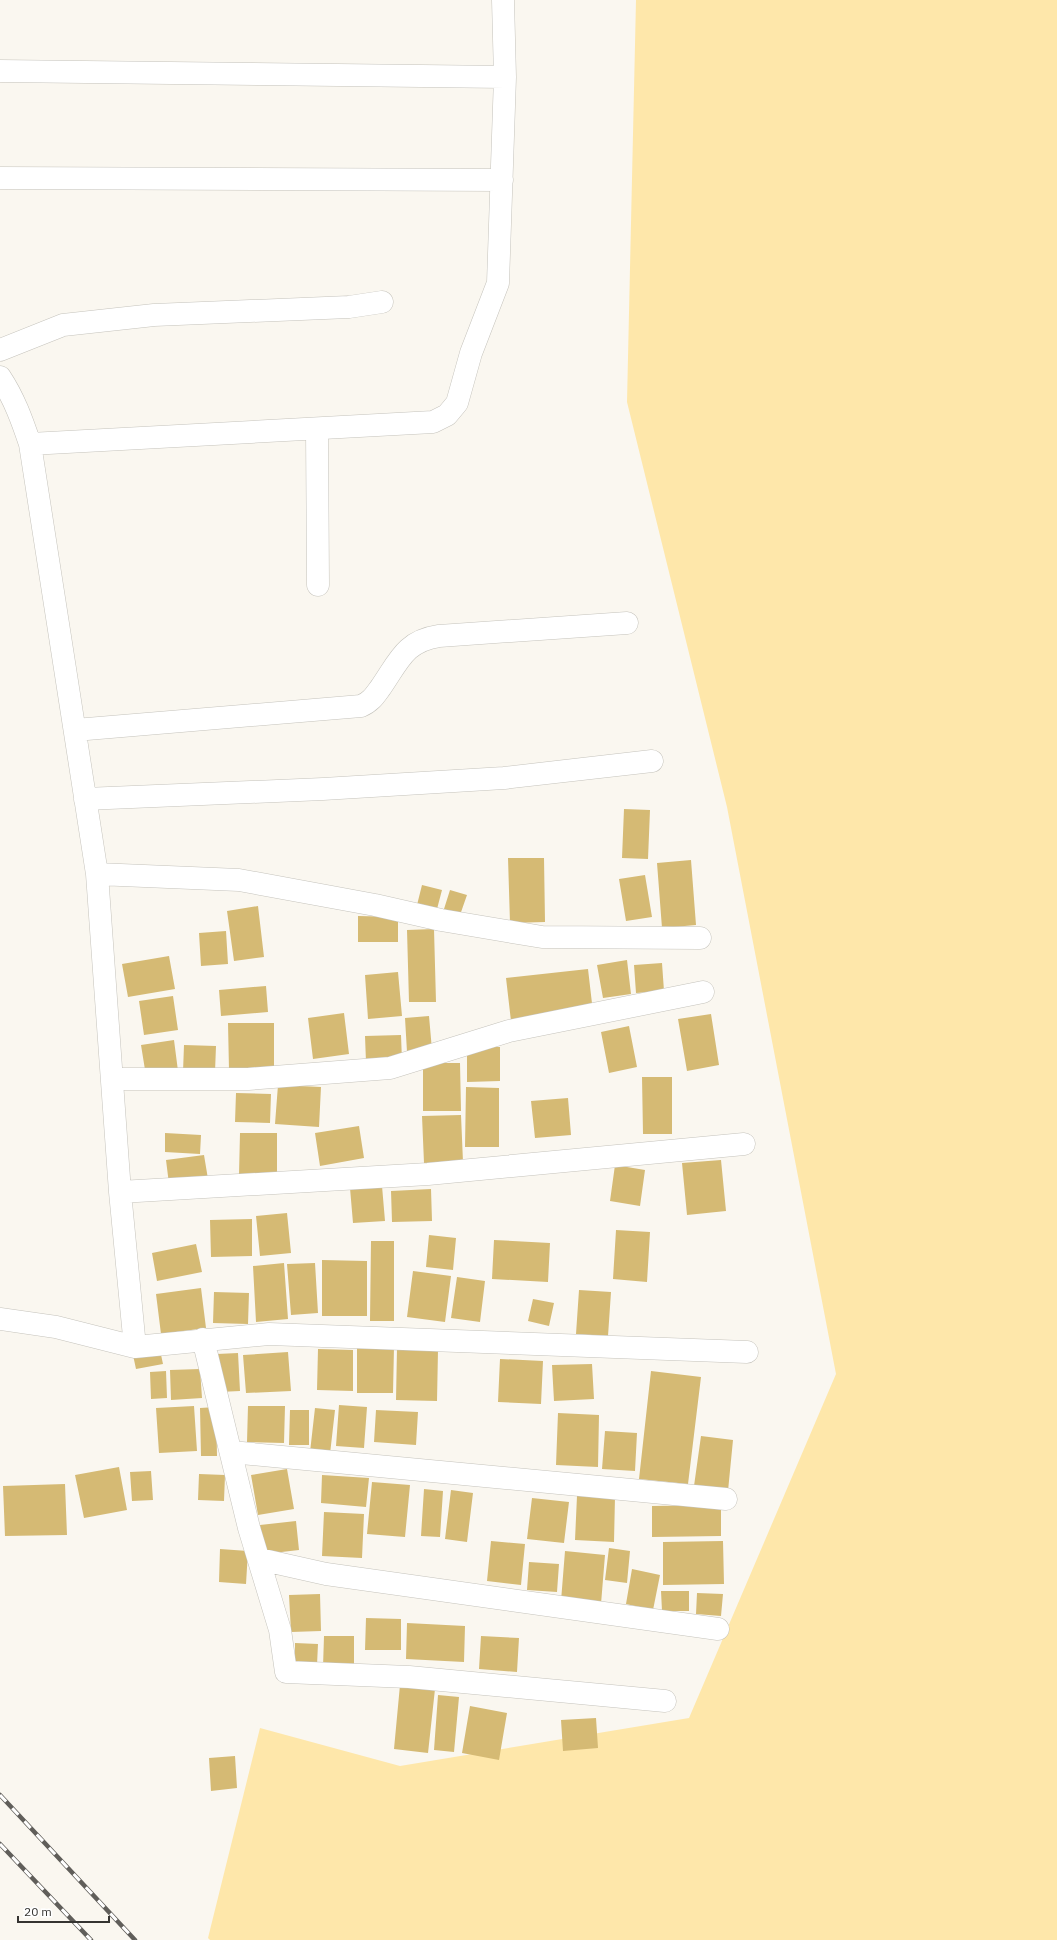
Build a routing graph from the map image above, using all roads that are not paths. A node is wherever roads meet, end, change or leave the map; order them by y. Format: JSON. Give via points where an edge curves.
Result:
{"nodes":[{"id":1,"x":504,"y":0,"type":"edge"},
{"id":2,"x":0,"y":71,"type":"edge"},
{"id":3,"x":505,"y":77,"type":"junction"},
{"id":4,"x":0,"y":178,"type":"edge"},
{"id":5,"x":502,"y":180,"type":"junction"},
{"id":6,"x":382,"y":302,"type":"dead end"},
{"id":7,"x":0,"y":350,"type":"edge"},
{"id":8,"x":0,"y":377,"type":"edge"},
{"id":9,"x":317,"y":429,"type":"junction"},
{"id":10,"x":30,"y":444,"type":"junction"},
{"id":11,"x":318,"y":585,"type":"dead end"},
{"id":12,"x":627,"y":622,"type":"dead end"},
{"id":13,"x":74,"y":730,"type":"junction"},
{"id":14,"x":652,"y":761,"type":"dead end"},
{"id":15,"x":85,"y":799,"type":"junction"},
{"id":16,"x":98,"y":874,"type":"junction"},
{"id":17,"x":700,"y":938,"type":"dead end"},
{"id":18,"x":703,"y":992,"type":"dead end"},
{"id":19,"x":112,"y":1079,"type":"junction"},
{"id":20,"x":744,"y":1144,"type":"dead end"},
{"id":21,"x":120,"y":1192,"type":"junction"},
{"id":22,"x":0,"y":1320,"type":"edge"},
{"id":23,"x":203,"y":1339,"type":"junction"},
{"id":24,"x":135,"y":1347,"type":"junction"},
{"id":25,"x":747,"y":1352,"type":"dead end"},
{"id":26,"x":231,"y":1452,"type":"junction"},
{"id":27,"x":726,"y":1499,"type":"dead end"},
{"id":28,"x":259,"y":1559,"type":"junction"},
{"id":29,"x":718,"y":1629,"type":"dead end"},
{"id":30,"x":665,"y":1701,"type":"dead end"}],
"edges":[{"from":1,"to":3,"type":"street"},
{"from":2,"to":3,"type":"street"},
{"from":3,"to":5,"type":"street"},
{"from":4,"to":5,"type":"street"},
{"from":5,"to":9,"type":"street","via":[[498,283],[471,353],[453,410],[433,422]]},
{"from":6,"to":7,"type":"street","via":[[349,307],[154,315],[63,325]]},
{"from":8,"to":10,"type":"street","via":[[21,414]]},
{"from":9,"to":10,"type":"street"},
{"from":9,"to":11,"type":"street"},
{"from":10,"to":13,"type":"street"},
{"from":12,"to":13,"type":"street","via":[[439,636],[421,640],[408,649],[374,697],[361,706]]},
{"from":13,"to":15,"type":"street"},
{"from":14,"to":15,"type":"street","via":[[504,778]]},
{"from":15,"to":16,"type":"street"},
{"from":16,"to":17,"type":"street","via":[[239,880],[542,937]]},
{"from":16,"to":19,"type":"street"},
{"from":18,"to":19,"type":"street","via":[[509,1031],[390,1068],[248,1079]]},
{"from":19,"to":21,"type":"street"},
{"from":20,"to":21,"type":"street","via":[[428,1174]]},
{"from":21,"to":24,"type":"street"},
{"from":22,"to":24,"type":"street","via":[[56,1327]]},
{"from":23,"to":24,"type":"street"},
{"from":23,"to":25,"type":"street","via":[[269,1334]]},
{"from":23,"to":26,"type":"street"},
{"from":26,"to":27,"type":"street"},
{"from":26,"to":28,"type":"street"},
{"from":28,"to":29,"type":"street","via":[[326,1574]]},
{"from":28,"to":30,"type":"street","via":[[280,1630],[286,1672],[409,1677]]}]}
